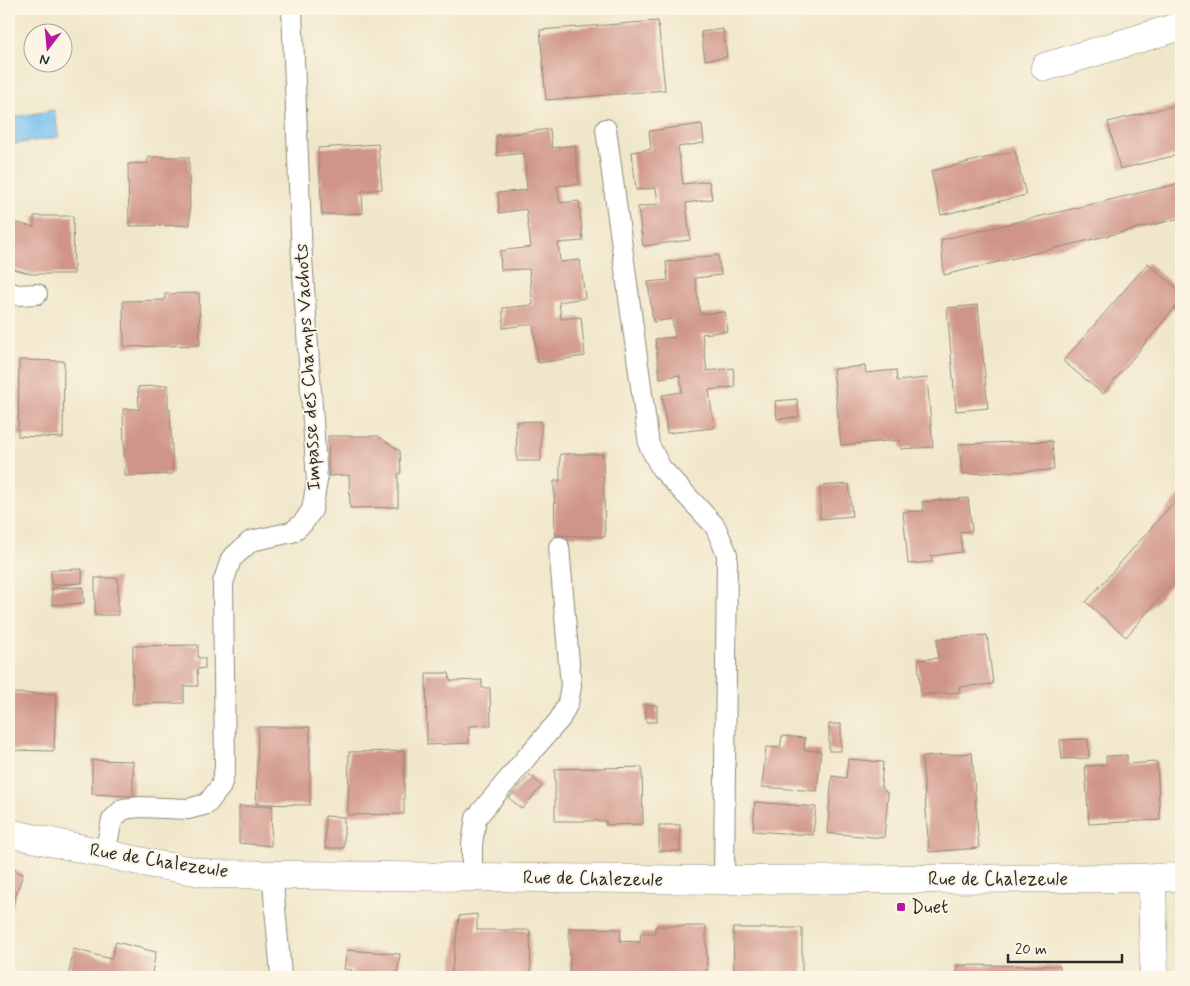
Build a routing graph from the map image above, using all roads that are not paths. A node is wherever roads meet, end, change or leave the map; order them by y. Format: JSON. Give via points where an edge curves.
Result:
{"nodes":[{"id":1,"x":292,"y":9,"type":"edge"},
{"id":2,"x":1181,"y":26,"type":"edge"},
{"id":3,"x":1045,"y":67,"type":"dead end"},
{"id":4,"x":606,"y":129,"type":"dead end"},
{"id":5,"x":9,"y":292,"type":"edge"},
{"id":6,"x":37,"y":294,"type":"dead end"},
{"id":7,"x":559,"y":547,"type":"dead end"},
{"id":8,"x":9,"y":833,"type":"edge"},
{"id":9,"x":105,"y":853,"type":"junction"},
{"id":10,"x":273,"y":874,"type":"junction"},
{"id":11,"x":1181,"y":877,"type":"edge"},
{"id":12,"x":472,"y":878,"type":"junction"},
{"id":13,"x":1152,"y":878,"type":"junction"},
{"id":14,"x":724,"y":880,"type":"junction"},
{"id":15,"x":281,"y":977,"type":"edge"},
{"id":16,"x":1154,"y":977,"type":"edge"}],
"edges":[{"from":1,"to":9,"type":"lane","name":"Impasse des Champs Vachots","via":[[302,258],[317,481],[312,510],[292,532],[251,541],[230,559],[223,583],[225,769],[221,786],[207,804],[188,809],[123,809],[112,820]]},
{"from":2,"to":3,"type":"street"},
{"from":4,"to":14,"type":"lane","via":[[649,445],[660,468],[715,526],[727,554]]},
{"from":5,"to":6,"type":"lane"},
{"from":7,"to":12,"type":"lane","via":[[571,686],[568,703],[560,719],[476,818]]},
{"from":8,"to":9,"type":"street","name":"Rue de Chalezeule"},
{"from":9,"to":10,"type":"street","name":"Rue de Chalezeule","via":[[212,874]]},
{"from":10,"to":12,"type":"street","name":"Rue de Chalezeule"},
{"from":10,"to":15,"type":"lane"},
{"from":11,"to":13,"type":"street","name":"Rue de Chalezeule"},
{"from":12,"to":14,"type":"street","name":"Rue de Chalezeule"},
{"from":13,"to":14,"type":"street","name":"Rue de Chalezeule"},
{"from":13,"to":16,"type":"street"}]}
